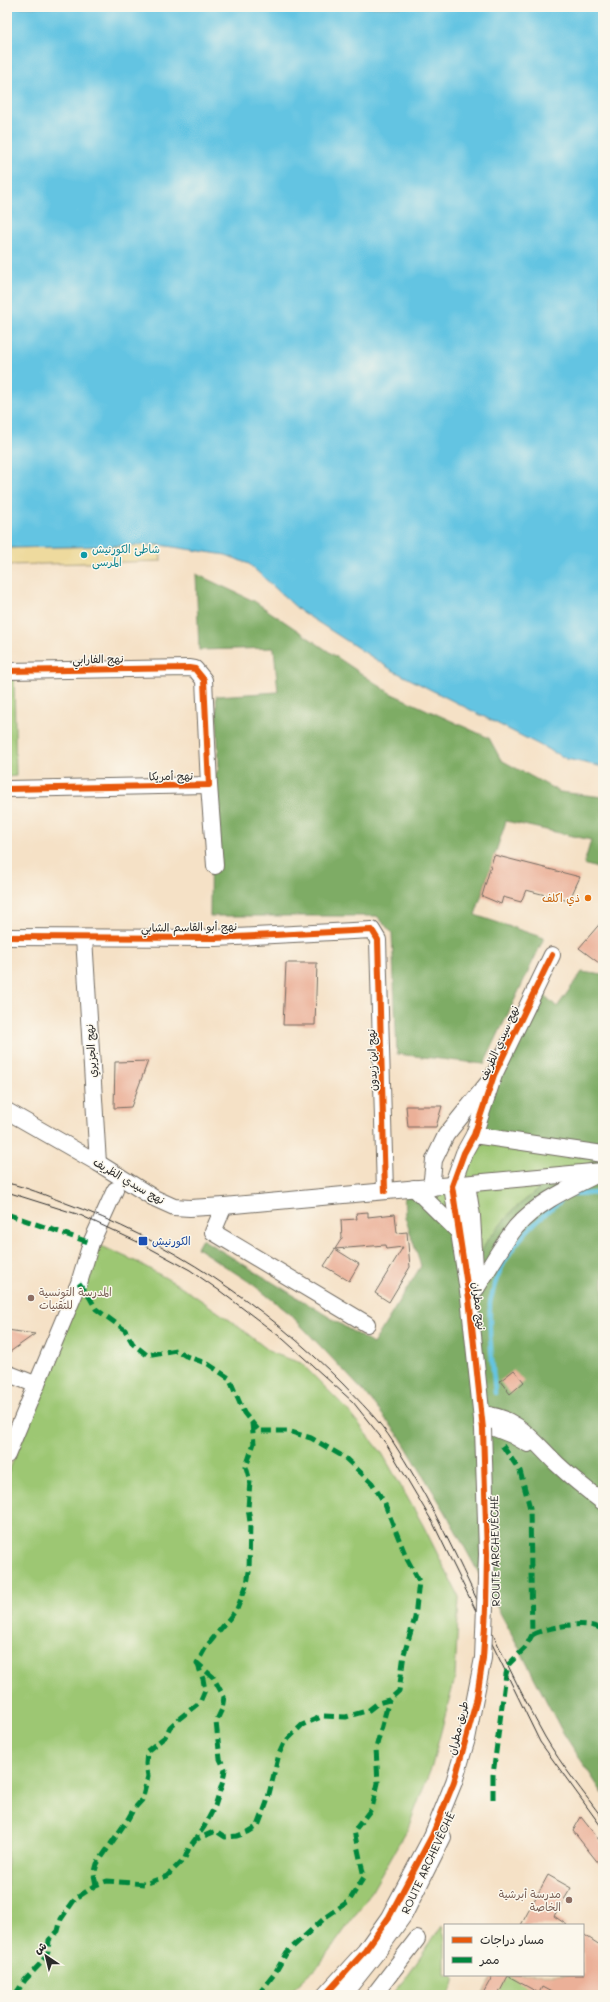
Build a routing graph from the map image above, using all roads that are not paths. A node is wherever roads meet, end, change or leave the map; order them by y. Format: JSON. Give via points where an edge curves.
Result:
{"nodes":[{"id":1,"x":189,"y":668,"type":"joint"},
{"id":2,"x":7,"y":671,"type":"edge"},
{"id":3,"x":209,"y":785,"type":"junction"},
{"id":4,"x":7,"y":789,"type":"edge"},
{"id":5,"x":215,"y":866,"type":"dead end"},
{"id":6,"x":372,"y":930,"type":"joint"},
{"id":7,"x":7,"y":937,"type":"edge"},
{"id":8,"x":84,"y":938,"type":"junction"},
{"id":9,"x":552,"y":955,"type":"dead end"},
{"id":10,"x":494,"y":1075,"type":"junction"},
{"id":11,"x":7,"y":1112,"type":"edge"},
{"id":12,"x":474,"y":1135,"type":"junction"},
{"id":13,"x":603,"y":1154,"type":"edge"},
{"id":14,"x":98,"y":1163,"type":"junction"},
{"id":15,"x":603,"y":1171,"type":"edge"},
{"id":16,"x":460,"y":1185,"type":"junction"},
{"id":17,"x":414,"y":1188,"type":"junction"},
{"id":18,"x":431,"y":1188,"type":"junction"},
{"id":19,"x":115,"y":1190,"type":"dead end"},
{"id":20,"x":385,"y":1191,"type":"junction"},
{"id":21,"x":224,"y":1206,"type":"junction"},
{"id":22,"x":457,"y":1230,"type":"junction"},
{"id":23,"x":476,"y":1289,"type":"junction"},
{"id":24,"x":367,"y":1324,"type":"dead end"},
{"id":25,"x":9,"y":1374,"type":"dead end"},
{"id":26,"x":37,"y":1385,"type":"junction"},
{"id":27,"x":486,"y":1422,"type":"junction"},
{"id":28,"x":7,"y":1455,"type":"edge"},
{"id":29,"x":603,"y":1502,"type":"edge"},
{"id":30,"x":437,"y":1836,"type":"junction"},
{"id":31,"x":417,"y":1939,"type":"dead end"},
{"id":32,"x":325,"y":1995,"type":"edge"},
{"id":33,"x":342,"y":1995,"type":"edge"},
{"id":34,"x":374,"y":1995,"type":"edge"}],
"edges":[{"from":1,"to":2,"type":"street","name":"نهج الفارابي"},
{"from":1,"to":3,"type":"street","name":"نهج أمريكا","via":[[195,669],[204,680]]},
{"from":3,"to":4,"type":"street","name":"نهج أمريكا"},
{"from":3,"to":5,"type":"street"},
{"from":6,"to":8,"type":"street","name":"نهج أبو القاسم الشابي","via":[[216,938]]},
{"from":6,"to":20,"type":"street","name":"نهج ابن زيدون","via":[[378,940]]},
{"from":7,"to":8,"type":"street","name":"نهج أبو القاسم الشابي"},
{"from":8,"to":14,"type":"street","name":"نهج الجزيري"},
{"from":9,"to":10,"type":"street","name":"نهج سيدي الظريف"},
{"from":10,"to":12,"type":"street","name":"نهج سيدي الظريف"},
{"from":10,"to":18,"type":"street","name":"نهج سيدي الظريف","via":[[446,1135],[434,1160]]},
{"from":11,"to":14,"type":"street","name":"نهج سيدي الظريف"},
{"from":12,"to":13,"type":"street"},
{"from":12,"to":16,"type":"street","name":"نهج سيدي الظريف","via":[[464,1153]]},
{"from":14,"to":21,"type":"street","name":"نهج سيدي الظريف","via":[[154,1198],[174,1207]]},
{"from":15,"to":16,"type":"street","name":"نهج سيدي الظريف"},
{"from":15,"to":23,"type":"street","via":[[552,1198],[516,1227]]},
{"from":16,"to":18,"type":"street","name":"نهج سيدي الظريف"},
{"from":16,"to":22,"type":"street","name":"نهج مطران"},
{"from":16,"to":23,"type":"street","name":"نهج مطران","via":[[472,1216]]},
{"from":17,"to":18,"type":"street","name":"نهج سيدي الظريف"},
{"from":17,"to":20,"type":"street","name":"نهج سيدي الظريف"},
{"from":17,"to":22,"type":"street"},
{"from":19,"to":26,"type":"street","via":[[91,1243],[79,1283]]},
{"from":20,"to":21,"type":"street","name":"نهج سيدي الظريف"},
{"from":21,"to":24,"type":"street","via":[[213,1232]]},
{"from":22,"to":27,"type":"street","name":"نهج مطران"},
{"from":23,"to":27,"type":"street","name":"نهج مطران","via":[[486,1363]]},
{"from":25,"to":26,"type":"street"},
{"from":26,"to":28,"type":"street"},
{"from":27,"to":29,"type":"street","via":[[551,1458]]},
{"from":27,"to":30,"type":"street","name":"طريق مطران","bridge":true,"via":[[488,1554],[483,1658],[467,1739]]},
{"from":30,"to":32,"type":"street","name":"طريق مطران","via":[[365,1951]]},
{"from":30,"to":33,"type":"street","name":"ROUTE ARCHEVÊCHÉ","via":[[404,1915]]},
{"from":31,"to":34,"type":"street"}]}
